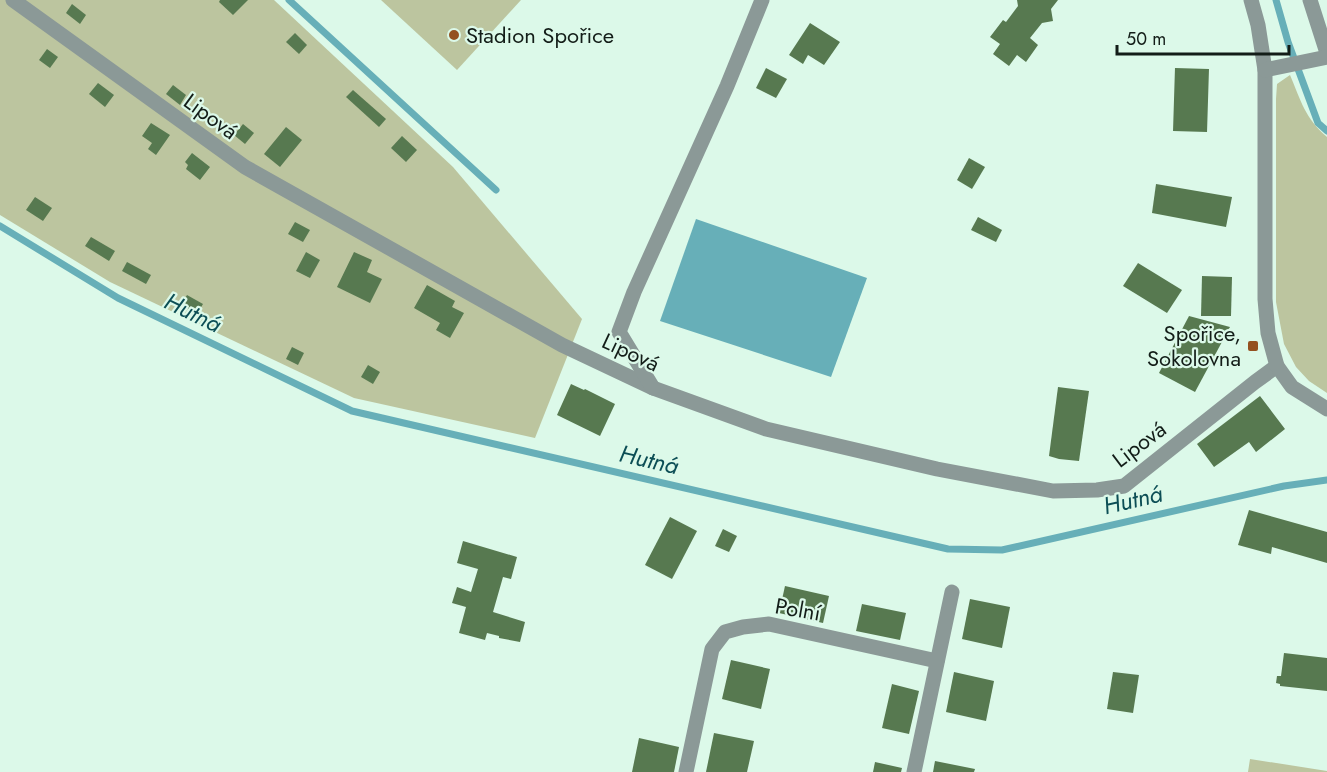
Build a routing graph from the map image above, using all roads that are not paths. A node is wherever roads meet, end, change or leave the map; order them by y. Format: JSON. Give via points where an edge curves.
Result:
{"nodes":[{"id":1,"x":12,"y":0,"type":"edge"},
{"id":2,"x":762,"y":0,"type":"edge"},
{"id":3,"x":1251,"y":0,"type":"edge"},
{"id":4,"x":1310,"y":0,"type":"edge"},
{"id":5,"x":1327,"y":55,"type":"edge"},
{"id":6,"x":1265,"y":70,"type":"junction"},
{"id":7,"x":1277,"y":366,"type":"junction"},
{"id":8,"x":653,"y":388,"type":"junction"},
{"id":9,"x":1327,"y":409,"type":"edge"},
{"id":10,"x":952,"y":592,"type":"dead end"},
{"id":11,"x":937,"y":661,"type":"junction"},
{"id":12,"x":686,"y":772,"type":"edge"},
{"id":13,"x":914,"y":772,"type":"edge"}],
"edges":[{"from":1,"to":8,"type":"street","name":"Lipová","via":[[245,167],[562,345]]},
{"from":2,"to":8,"type":"street","via":[[619,332]]},
{"from":3,"to":6,"type":"street"},
{"from":4,"to":5,"type":"street"},
{"from":5,"to":6,"type":"street"},
{"from":6,"to":7,"type":"street","via":[[1265,299],[1268,333]]},
{"from":7,"to":8,"type":"street","name":"Lipová","via":[[1124,486],[1088,490],[1053,491],[766,429]]},
{"from":7,"to":9,"type":"street","via":[[1292,387]]},
{"from":10,"to":11,"type":"street"},
{"from":11,"to":12,"type":"street","name":"Polní","via":[[769,624],[725,632],[712,649]]},
{"from":11,"to":13,"type":"street"}]}
